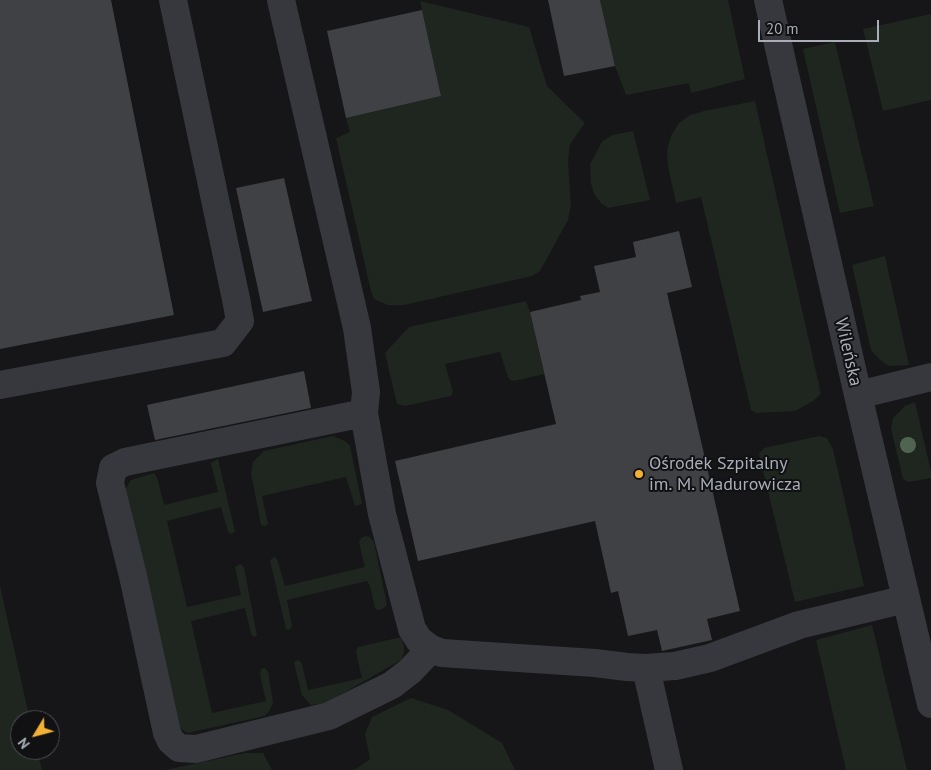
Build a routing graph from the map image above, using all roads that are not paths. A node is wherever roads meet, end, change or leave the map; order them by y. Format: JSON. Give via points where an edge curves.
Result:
{"nodes":[{"id":1,"x":172,"y":0,"type":"edge"},
{"id":2,"x":281,"y":0,"type":"edge"},
{"id":3,"x":768,"y":0,"type":"edge"},
{"id":4,"x":931,"y":378,"type":"edge"},
{"id":5,"x":0,"y":385,"type":"edge"},
{"id":6,"x":858,"y":394,"type":"junction"},
{"id":7,"x":364,"y":413,"type":"junction"},
{"id":8,"x":906,"y":599,"type":"junction"},
{"id":9,"x":431,"y":649,"type":"junction"},
{"id":10,"x":646,"y":668,"type":"junction"},
{"id":11,"x":931,"y":704,"type":"edge"},
{"id":12,"x":669,"y":770,"type":"edge"}],
"edges":[{"from":1,"to":5,"type":"street","via":[[240,321],[223,343]]},
{"from":2,"to":7,"type":"street","via":[[357,328],[366,392]]},
{"from":3,"to":6,"type":"street","name":"Wileńska"},
{"from":4,"to":6,"type":"street"},
{"from":6,"to":8,"type":"street","name":"Wileńska"},
{"from":7,"to":9,"type":"street","via":[[382,514],[410,622],[419,640]]},
{"from":7,"to":9,"type":"street","via":[[125,462],[113,468],[110,483],[167,733],[178,748],[196,749],[329,716],[392,685]]},
{"from":8,"to":10,"type":"street","via":[[799,625],[710,658]]},
{"from":8,"to":11,"type":"street","name":"Wileńska"},
{"from":9,"to":10,"type":"street","via":[[442,653]]},
{"from":10,"to":12,"type":"street"}]}
